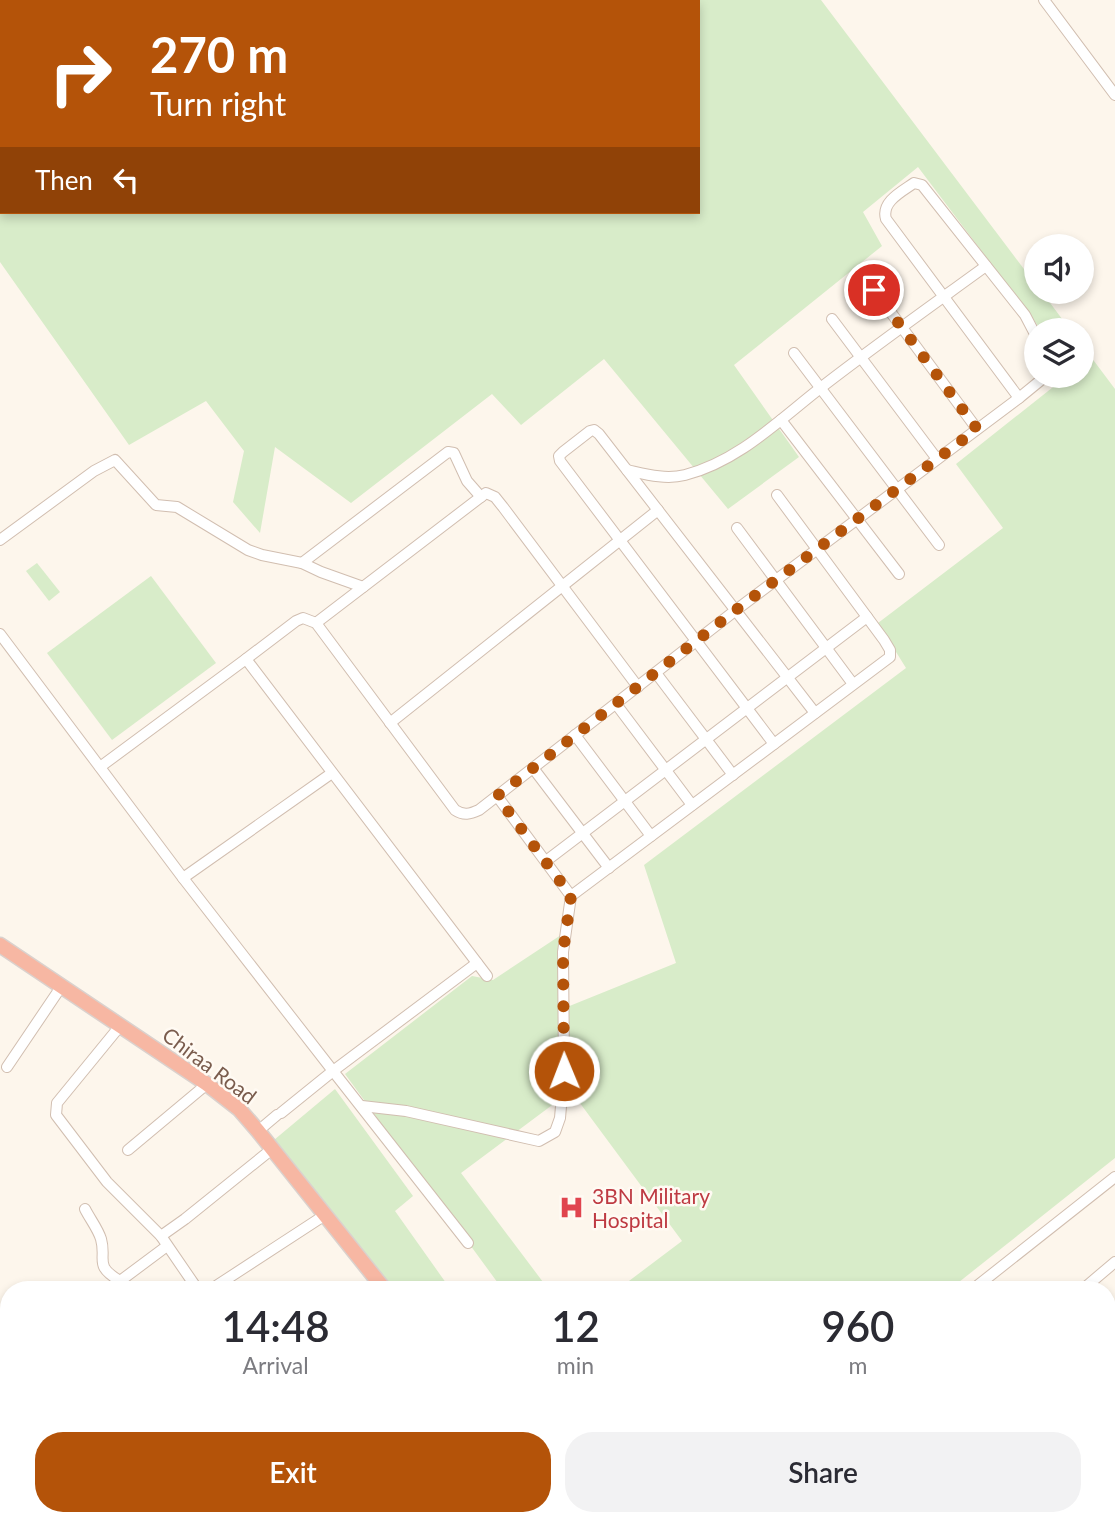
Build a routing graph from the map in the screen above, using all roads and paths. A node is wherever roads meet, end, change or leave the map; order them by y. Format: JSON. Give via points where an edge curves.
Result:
{"nodes":[{"id":1,"x":1044,"y":0,"type":"edge"},
{"id":2,"x":1115,"y":95,"type":"edge"},
{"id":3,"x":986,"y":266,"type":"junction"},
{"id":4,"x":874,"y":290,"type":"dead end"},
{"id":5,"x":944,"y":297,"type":"junction"},
{"id":6,"x":1026,"y":318,"type":"edge"},
{"id":7,"x":832,"y":319,"type":"dead end"},
{"id":8,"x":902,"y":328,"type":"junction"},
{"id":9,"x":794,"y":353,"type":"dead end"},
{"id":10,"x":862,"y":357,"type":"junction"},
{"id":11,"x":821,"y":388,"type":"junction"},
{"id":12,"x":1031,"y":388,"type":"edge"},
{"id":13,"x":1019,"y":398,"type":"junction"},
{"id":14,"x":781,"y":420,"type":"junction"},
{"id":15,"x":977,"y":429,"type":"junction"},
{"id":16,"x":937,"y":459,"type":"junction"},
{"id":17,"x":627,"y":470,"type":"junction"},
{"id":18,"x":898,"y":488,"type":"junction"},
{"id":19,"x":777,"y":495,"type":"dead end"},
{"id":20,"x":481,"y":497,"type":"junction"},
{"id":21,"x":658,"y":510,"type":"junction"},
{"id":22,"x":858,"y":519,"type":"junction"},
{"id":23,"x":737,"y":528,"type":"dead end"},
{"id":24,"x":0,"y":540,"type":"edge"},
{"id":25,"x":619,"y":540,"type":"junction"},
{"id":26,"x":939,"y":545,"type":"dead end"},
{"id":27,"x":816,"y":550,"type":"junction"},
{"id":28,"x":302,"y":563,"type":"junction"},
{"id":29,"x":899,"y":574,"type":"dead end"},
{"id":30,"x":776,"y":580,"type":"junction"},
{"id":31,"x":561,"y":586,"type":"junction"},
{"id":32,"x":363,"y":587,"type":"junction"},
{"id":33,"x":736,"y":610,"type":"junction"},
{"id":34,"x":867,"y":617,"type":"junction"},
{"id":35,"x":316,"y":623,"type":"junction"},
{"id":36,"x":0,"y":634,"type":"edge"},
{"id":37,"x":696,"y":643,"type":"junction"},
{"id":38,"x":826,"y":648,"type":"junction"},
{"id":39,"x":246,"y":659,"type":"junction"},
{"id":40,"x":656,"y":673,"type":"junction"},
{"id":41,"x":787,"y":677,"type":"junction"},
{"id":42,"x":853,"y":684,"type":"junction"},
{"id":43,"x":638,"y":687,"type":"junction"},
{"id":44,"x":616,"y":704,"type":"junction"},
{"id":45,"x":746,"y":708,"type":"junction"},
{"id":46,"x":815,"y":713,"type":"junction"},
{"id":47,"x":390,"y":723,"type":"junction"},
{"id":48,"x":575,"y":735,"type":"junction"},
{"id":49,"x":706,"y":739,"type":"junction"},
{"id":50,"x":774,"y":744,"type":"junction"},
{"id":51,"x":100,"y":767,"type":"junction"},
{"id":52,"x":533,"y":768,"type":"junction"},
{"id":53,"x":666,"y":770,"type":"junction"},
{"id":54,"x":332,"y":773,"type":"junction"},
{"id":55,"x":733,"y":775,"type":"junction"},
{"id":56,"x":497,"y":796,"type":"junction"},
{"id":57,"x":625,"y":801,"type":"junction"},
{"id":58,"x":692,"y":805,"type":"junction"},
{"id":59,"x":583,"y":833,"type":"junction"},
{"id":60,"x":651,"y":836,"type":"junction"},
{"id":61,"x":546,"y":861,"type":"junction"},
{"id":62,"x":609,"y":868,"type":"junction"},
{"id":63,"x":183,"y":878,"type":"junction"},
{"id":64,"x":571,"y":896,"type":"junction"},
{"id":65,"x":0,"y":945,"type":"edge"},
{"id":66,"x":477,"y":963,"type":"junction"},
{"id":67,"x":487,"y":976,"type":"dead end"},
{"id":68,"x":61,"y":987,"type":"junction"},
{"id":69,"x":120,"y":1027,"type":"junction"},
{"id":70,"x":7,"y":1067,"type":"dead end"},
{"id":71,"x":333,"y":1071,"type":"junction"},
{"id":72,"x":207,"y":1084,"type":"junction"},
{"id":73,"x":362,"y":1107,"type":"junction"},
{"id":74,"x":258,"y":1131,"type":"junction"},
{"id":75,"x":272,"y":1149,"type":"junction"},
{"id":76,"x":128,"y":1150,"type":"dead end"},
{"id":77,"x":1115,"y":1177,"type":"edge"},
{"id":78,"x":85,"y":1209,"type":"dead end"},
{"id":79,"x":325,"y":1215,"type":"junction"},
{"id":80,"x":161,"y":1236,"type":"junction"},
{"id":81,"x":468,"y":1242,"type":"dead end"},
{"id":82,"x":167,"y":1246,"type":"junction"},
{"id":83,"x":1115,"y":1262,"type":"edge"},
{"id":84,"x":120,"y":1281,"type":"joint"},
{"id":85,"x":192,"y":1281,"type":"edge"},
{"id":86,"x":225,"y":1281,"type":"edge"},
{"id":87,"x":378,"y":1281,"type":"edge"},
{"id":88,"x":983,"y":1281,"type":"edge"},
{"id":89,"x":1093,"y":1281,"type":"edge"}],
"edges":[{"from":1,"to":2,"type":"street"},
{"from":3,"to":5,"type":"street"},
{"from":3,"to":5,"type":"street","via":[[922,185],[914,183],[886,205],[884,212]]},
{"from":3,"to":6,"type":"street"},
{"from":4,"to":8,"type":"street"},
{"from":5,"to":8,"type":"street"},
{"from":5,"to":13,"type":"street"},
{"from":7,"to":10,"type":"street"},
{"from":8,"to":10,"type":"street"},
{"from":8,"to":15,"type":"street"},
{"from":9,"to":11,"type":"street"},
{"from":10,"to":11,"type":"street"},
{"from":10,"to":16,"type":"street"},
{"from":11,"to":14,"type":"street"},
{"from":11,"to":18,"type":"street"},
{"from":12,"to":13,"type":"street"},
{"from":13,"to":15,"type":"street"},
{"from":14,"to":17,"type":"street","via":[[724,461],[682,476],[658,477]]},
{"from":14,"to":22,"type":"street"},
{"from":15,"to":16,"type":"street"},
{"from":16,"to":18,"type":"street"},
{"from":17,"to":21,"type":"street"},
{"from":17,"to":25,"type":"street","via":[[594,430],[559,456]]},
{"from":18,"to":22,"type":"street"},
{"from":18,"to":26,"type":"street"},
{"from":19,"to":27,"type":"street"},
{"from":20,"to":28,"type":"street","via":[[467,481],[454,453],[448,452]]},
{"from":20,"to":31,"type":"street","via":[[486,493],[495,497]]},
{"from":20,"to":32,"type":"street"},
{"from":21,"to":25,"type":"street"},
{"from":21,"to":33,"type":"street"},
{"from":22,"to":27,"type":"street"},
{"from":22,"to":29,"type":"street"},
{"from":23,"to":30,"type":"street"},
{"from":24,"to":28,"type":"street","via":[[115,460],[156,505],[177,507],[248,550]]},
{"from":25,"to":31,"type":"street"},
{"from":25,"to":37,"type":"street"},
{"from":27,"to":30,"type":"street"},
{"from":27,"to":34,"type":"street"},
{"from":28,"to":32,"type":"street"},
{"from":30,"to":33,"type":"street"},
{"from":30,"to":38,"type":"street"},
{"from":31,"to":43,"type":"street"},
{"from":31,"to":47,"type":"street"},
{"from":32,"to":35,"type":"street"},
{"from":33,"to":37,"type":"street"},
{"from":33,"to":41,"type":"street"},
{"from":34,"to":38,"type":"street"},
{"from":34,"to":42,"type":"street","via":[[890,657]]},
{"from":35,"to":39,"type":"street","via":[[303,618],[296,621]]},
{"from":35,"to":47,"type":"street"},
{"from":36,"to":51,"type":"street"},
{"from":37,"to":40,"type":"street"},
{"from":37,"to":45,"type":"street"},
{"from":38,"to":41,"type":"street"},
{"from":38,"to":42,"type":"street"},
{"from":39,"to":51,"type":"street"},
{"from":39,"to":54,"type":"street"},
{"from":40,"to":43,"type":"street"},
{"from":40,"to":49,"type":"street"},
{"from":41,"to":45,"type":"street"},
{"from":41,"to":46,"type":"street"},
{"from":42,"to":46,"type":"street"},
{"from":43,"to":44,"type":"street"},
{"from":44,"to":48,"type":"street"},
{"from":44,"to":53,"type":"street"},
{"from":45,"to":49,"type":"street"},
{"from":45,"to":50,"type":"street"},
{"from":46,"to":50,"type":"street"},
{"from":47,"to":56,"type":"street","via":[[455,810],[469,815]]},
{"from":48,"to":52,"type":"street"},
{"from":48,"to":57,"type":"street"},
{"from":49,"to":53,"type":"street"},
{"from":49,"to":55,"type":"street"},
{"from":50,"to":55,"type":"street"},
{"from":51,"to":63,"type":"street"},
{"from":52,"to":56,"type":"street"},
{"from":52,"to":59,"type":"street"},
{"from":53,"to":57,"type":"street"},
{"from":53,"to":58,"type":"street"},
{"from":54,"to":63,"type":"street"},
{"from":54,"to":66,"type":"street"},
{"from":55,"to":58,"type":"street"},
{"from":56,"to":61,"type":"street"},
{"from":57,"to":59,"type":"street"},
{"from":57,"to":60,"type":"street"},
{"from":58,"to":60,"type":"street"},
{"from":59,"to":61,"type":"street"},
{"from":59,"to":62,"type":"street"},
{"from":60,"to":62,"type":"street"},
{"from":61,"to":64,"type":"street"},
{"from":62,"to":64,"type":"street"},
{"from":63,"to":71,"type":"street"},
{"from":64,"to":73,"type":"street","via":[[563,952],[564,1071],[555,1132],[539,1141],[406,1111]]},
{"from":65,"to":68,"type":"highway","name":"Chiraa Road"},
{"from":66,"to":67,"type":"street"},
{"from":66,"to":71,"type":"street"},
{"from":68,"to":69,"type":"highway","name":"Chiraa Road"},
{"from":68,"to":70,"type":"street"},
{"from":69,"to":72,"type":"highway","name":"Chiraa Road"},
{"from":69,"to":80,"type":"street","via":[[55,1110],[107,1182]]},
{"from":71,"to":73,"type":"street"},
{"from":71,"to":74,"type":"street"},
{"from":72,"to":74,"type":"highway","name":"Chiraa Road"},
{"from":72,"to":76,"type":"street"},
{"from":73,"to":81,"type":"street"},
{"from":74,"to":75,"type":"highway","name":"Chiraa Road"},
{"from":75,"to":79,"type":"highway","name":"Chiraa Road"},
{"from":75,"to":80,"type":"street"},
{"from":77,"to":88,"type":"street"},
{"from":78,"to":84,"type":"street","via":[[102,1240],[101,1263]]},
{"from":79,"to":86,"type":"street"},
{"from":79,"to":87,"type":"highway","name":"Chiraa Road"},
{"from":80,"to":82,"type":"street"},
{"from":82,"to":84,"type":"street"},
{"from":82,"to":85,"type":"street"},
{"from":83,"to":89,"type":"street"}]}
